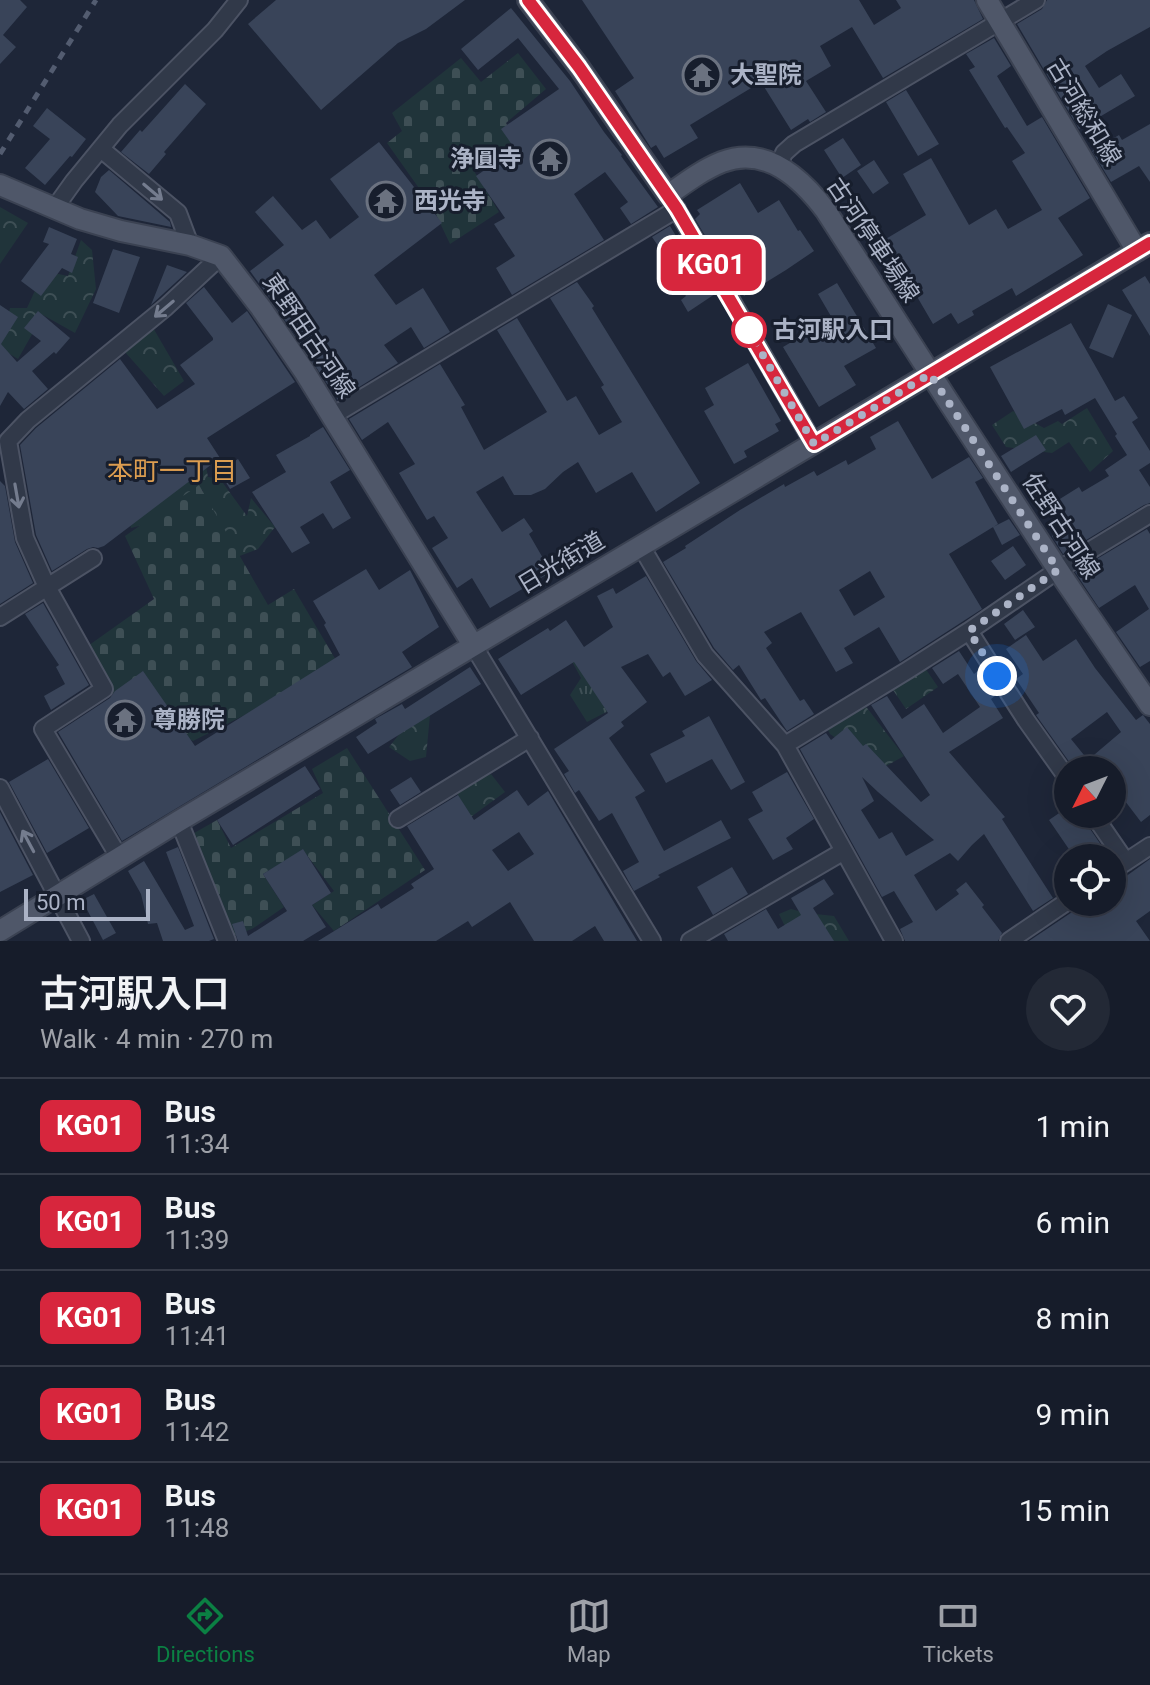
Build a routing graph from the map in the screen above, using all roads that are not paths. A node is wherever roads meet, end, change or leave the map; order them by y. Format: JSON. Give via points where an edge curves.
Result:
{"nodes":[{"id":1,"x":528,"y":0,"type":"edge"},
{"id":2,"x":987,"y":0,"type":"edge"},
{"id":3,"x":1036,"y":0,"type":"edge"},
{"id":4,"x":237,"y":1,"type":"edge"},
{"id":5,"x":999,"y":21,"type":"junction"},
{"id":6,"x":101,"y":149,"type":"junction"},
{"id":7,"x":779,"y":165,"type":"junction"},
{"id":8,"x":0,"y":185,"type":"edge"},
{"id":9,"x":673,"y":202,"type":"junction"},
{"id":10,"x":54,"y":209,"type":"junction"},
{"id":11,"x":190,"y":245,"type":"junction"},
{"id":12,"x":1144,"y":247,"type":"edge"},
{"id":13,"x":221,"y":256,"type":"junction"},
{"id":14,"x":930,"y":374,"type":"junction"},
{"id":15,"x":332,"y":416,"type":"junction"},
{"id":16,"x":814,"y":444,"type":"junction"},
{"id":17,"x":4,"y":446,"type":"edge"},
{"id":18,"x":1150,"y":514,"type":"edge"},
{"id":19,"x":641,"y":546,"type":"junction"},
{"id":20,"x":93,"y":558,"type":"dead end"},
{"id":21,"x":1058,"y":570,"type":"junction"},
{"id":22,"x":47,"y":587,"type":"junction"},
{"id":23,"x":0,"y":617,"type":"edge"},
{"id":24,"x":969,"y":631,"type":"junction"},
{"id":25,"x":473,"y":645,"type":"junction"},
{"id":26,"x":1150,"y":705,"type":"edge"},
{"id":27,"x":530,"y":738,"type":"junction"},
{"id":28,"x":785,"y":745,"type":"junction"},
{"id":29,"x":1054,"y":759,"type":"edge"},
{"id":30,"x":0,"y":788,"type":"edge"},
{"id":31,"x":398,"y":819,"type":"dead end"},
{"id":32,"x":179,"y":821,"type":"junction"},
{"id":33,"x":1150,"y":846,"type":"edge"},
{"id":34,"x":844,"y":851,"type":"junction"},
{"id":35,"x":119,"y":857,"type":"junction"},
{"id":36,"x":1126,"y":862,"type":"edge"},
{"id":37,"x":57,"y":895,"type":"junction"},
{"id":38,"x":1054,"y":910,"type":"edge"},
{"id":39,"x":0,"y":931,"type":"edge"},
{"id":40,"x":81,"y":941,"type":"edge"},
{"id":41,"x":227,"y":941,"type":"edge"},
{"id":42,"x":652,"y":941,"type":"edge"},
{"id":43,"x":690,"y":941,"type":"edge"},
{"id":44,"x":894,"y":941,"type":"edge"},
{"id":45,"x":1009,"y":941,"type":"edge"}],
"edges":[{"from":1,"to":9,"type":"main road"},
{"from":2,"to":5,"type":"main road","name":"古河総和線"},
{"from":3,"to":5,"type":"street"},
{"from":4,"to":6,"type":"street"},
{"from":5,"to":7,"type":"street","via":[[794,144]]},
{"from":5,"to":12,"type":"main road","name":"古河総和線"},
{"from":6,"to":10,"type":"street"},
{"from":6,"to":11,"type":"street","one_way":true,"via":[[178,213]]},
{"from":7,"to":9,"type":"main road","name":"古河停車場線","via":[[736,158],[705,170]]},
{"from":7,"to":14,"type":"main road","name":"古河停車場線","via":[[826,211]]},
{"from":8,"to":10,"type":"main road"},
{"from":9,"to":15,"type":"street"},
{"from":9,"to":16,"type":"street"},
{"from":10,"to":11,"type":"main road","via":[[121,231]]},
{"from":11,"to":13,"type":"main road"},
{"from":12,"to":14,"type":"main road","name":"日光街道"},
{"from":13,"to":15,"type":"main road","name":"東野田古河線"},
{"from":13,"to":17,"type":"street","one_way":true},
{"from":14,"to":16,"type":"main road","name":"日光街道"},
{"from":14,"to":21,"type":"main road","name":"佐野古河線"},
{"from":15,"to":25,"type":"main road","name":"東野田古河線"},
{"from":16,"to":19,"type":"main road","name":"日光街道"},
{"from":17,"to":22,"type":"street","one_way":true,"via":[[25,538]]},
{"from":18,"to":21,"type":"street"},
{"from":19,"to":25,"type":"main road","name":"日光街道"},
{"from":19,"to":28,"type":"street","via":[[705,655]]},
{"from":20,"to":22,"type":"street"},
{"from":21,"to":24,"type":"street"},
{"from":21,"to":26,"type":"main road","name":"佐野古河線"},
{"from":22,"to":23,"type":"street"},
{"from":22,"to":35,"type":"street","via":[[104,689],[43,729]]},
{"from":24,"to":28,"type":"street"},
{"from":24,"to":29,"type":"street"},
{"from":25,"to":27,"type":"street"},
{"from":25,"to":32,"type":"main road","name":"日光街道"},
{"from":27,"to":31,"type":"street"},
{"from":27,"to":42,"type":"street"},
{"from":28,"to":34,"type":"street"},
{"from":37,"to":30,"type":"street","one_way":true},
{"from":32,"to":35,"type":"main road","name":"日光街道"},
{"from":32,"to":41,"type":"street"},
{"from":33,"to":36,"type":"street"},
{"from":34,"to":43,"type":"street"},
{"from":34,"to":44,"type":"street"},
{"from":35,"to":37,"type":"main road","name":"日光街道"},
{"from":37,"to":39,"type":"main road","name":"日光街道"},
{"from":37,"to":40,"type":"street"},
{"from":38,"to":45,"type":"street"}]}
